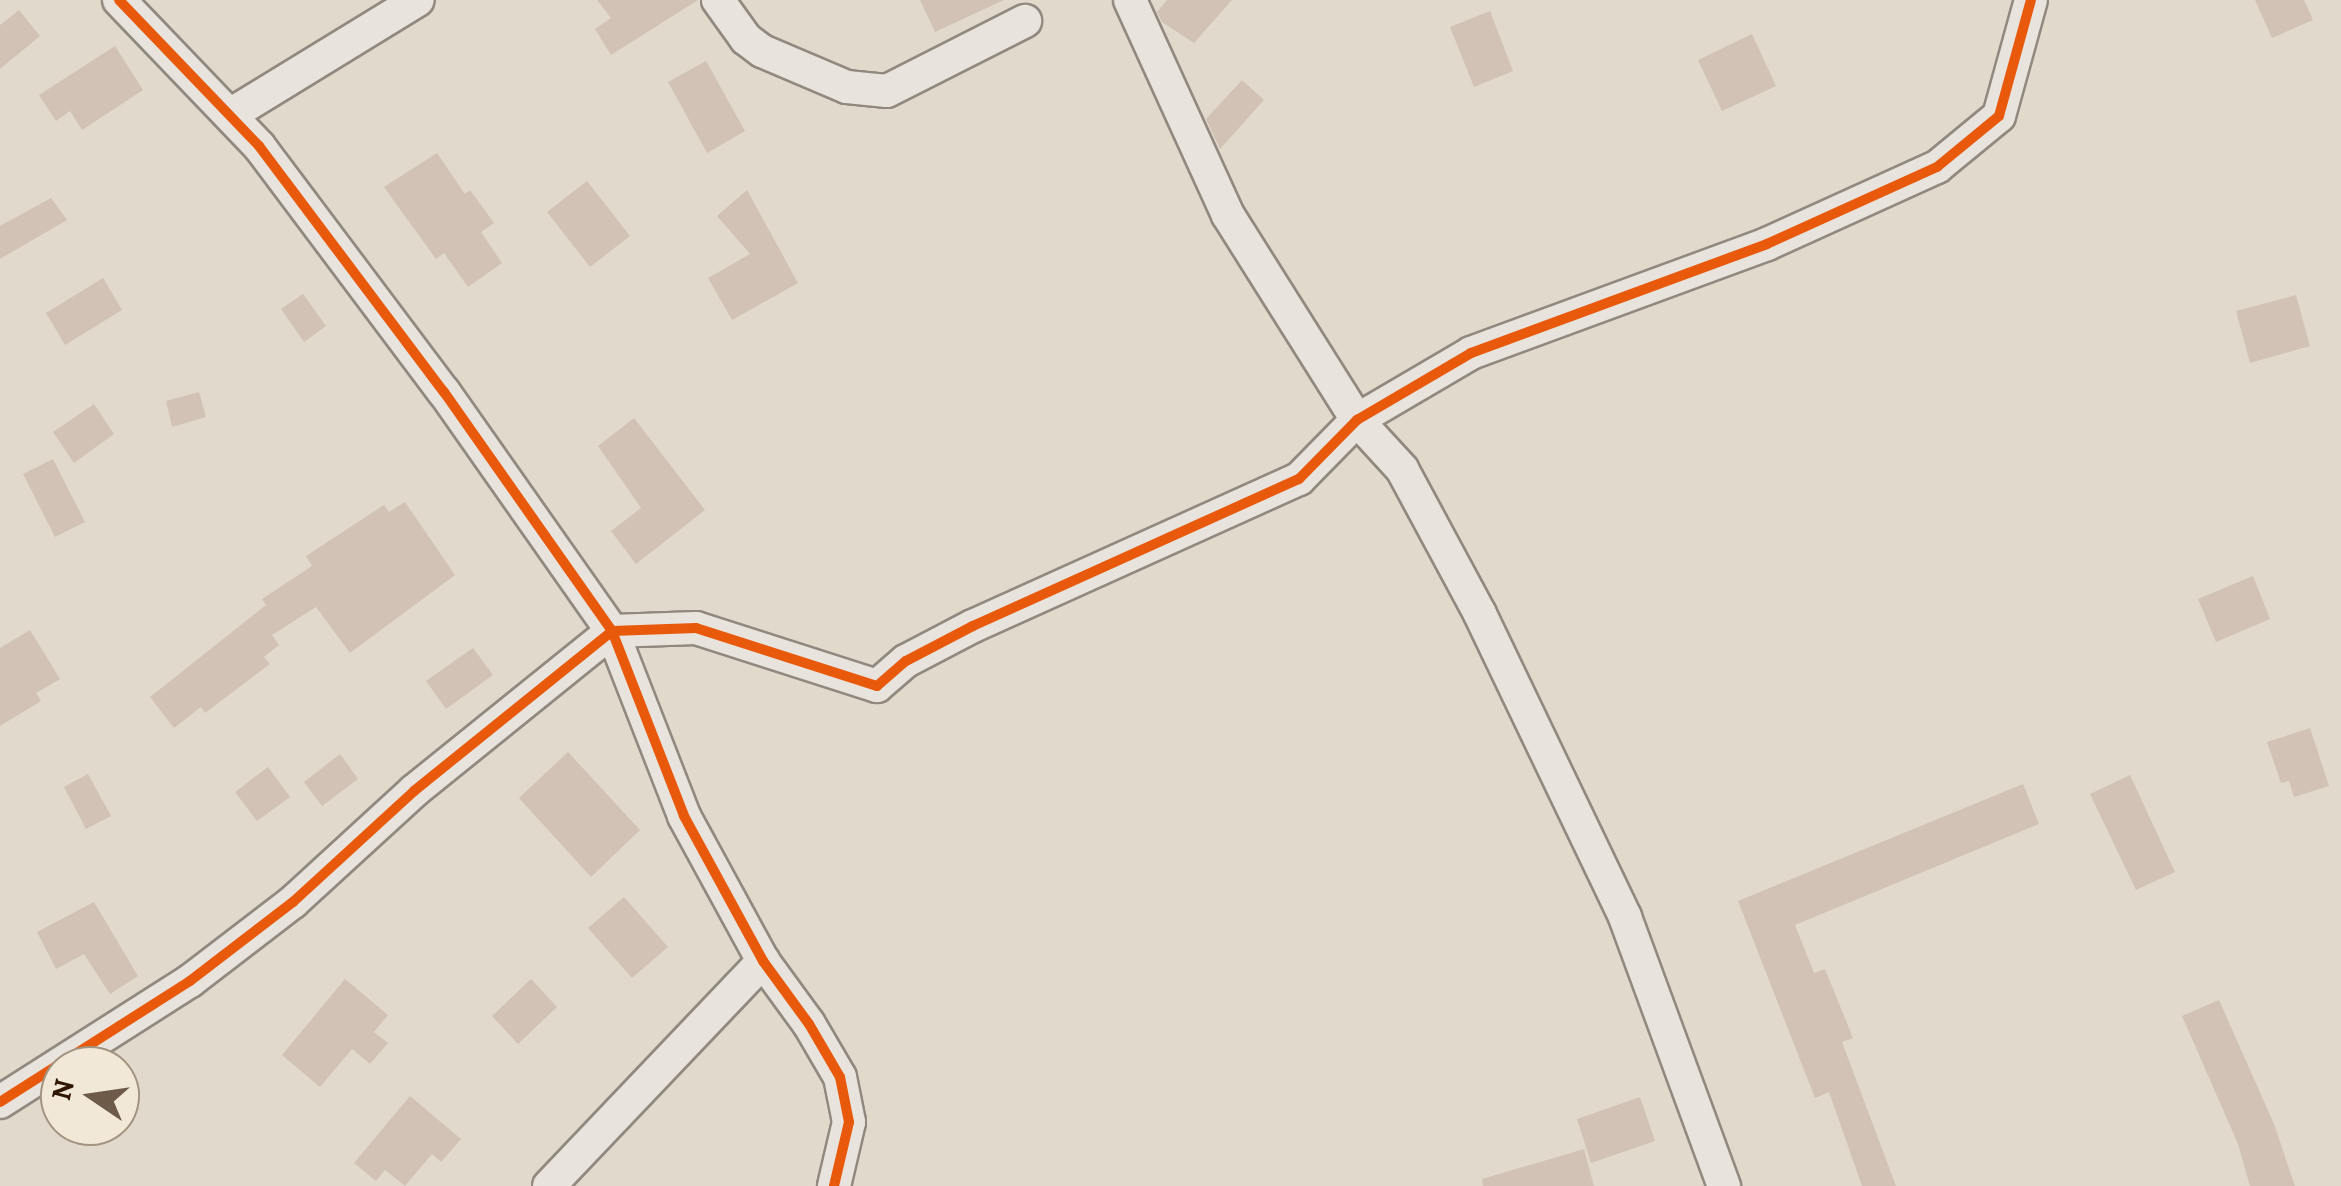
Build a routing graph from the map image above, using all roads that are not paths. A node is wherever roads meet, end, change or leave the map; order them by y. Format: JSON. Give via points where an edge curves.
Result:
{"nodes":[{"id":1,"x":120,"y":0,"type":"edge"},
{"id":2,"x":418,"y":0,"type":"edge"},
{"id":3,"x":718,"y":0,"type":"edge"},
{"id":4,"x":1130,"y":0,"type":"edge"},
{"id":5,"x":2031,"y":0,"type":"edge"},
{"id":6,"x":1025,"y":21,"type":"dead end"},
{"id":7,"x":230,"y":115,"type":"junction"},
{"id":8,"x":1358,"y":420,"type":"junction"},
{"id":9,"x":612,"y":632,"type":"junction"},
{"id":10,"x":763,"y":961,"type":"junction"},
{"id":11,"x":0,"y":1102,"type":"edge"},
{"id":12,"x":548,"y":1186,"type":"edge"},
{"id":13,"x":834,"y":1186,"type":"edge"},
{"id":14,"x":1724,"y":1186,"type":"edge"}],
"edges":[{"from":1,"to":7,"type":"street"},
{"from":2,"to":7,"type":"street"},
{"from":3,"to":6,"type":"street","via":[[762,50],[847,87],[887,91]]},
{"from":4,"to":8,"type":"street","via":[[1228,215]]},
{"from":5,"to":8,"type":"street","via":[[1998,116],[1938,167],[1767,244],[1471,353]]},
{"from":7,"to":9,"type":"street","via":[[444,392]]},
{"from":8,"to":9,"type":"street","via":[[1300,479],[973,626],[877,686],[696,628]]},
{"from":8,"to":14,"type":"street","via":[[1411,485],[1625,917]]},
{"from":9,"to":10,"type":"street","via":[[684,816]]},
{"from":9,"to":11,"type":"street","via":[[190,982]]},
{"from":10,"to":12,"type":"street"},
{"from":10,"to":13,"type":"street","via":[[840,1078],[849,1122]]}]}
